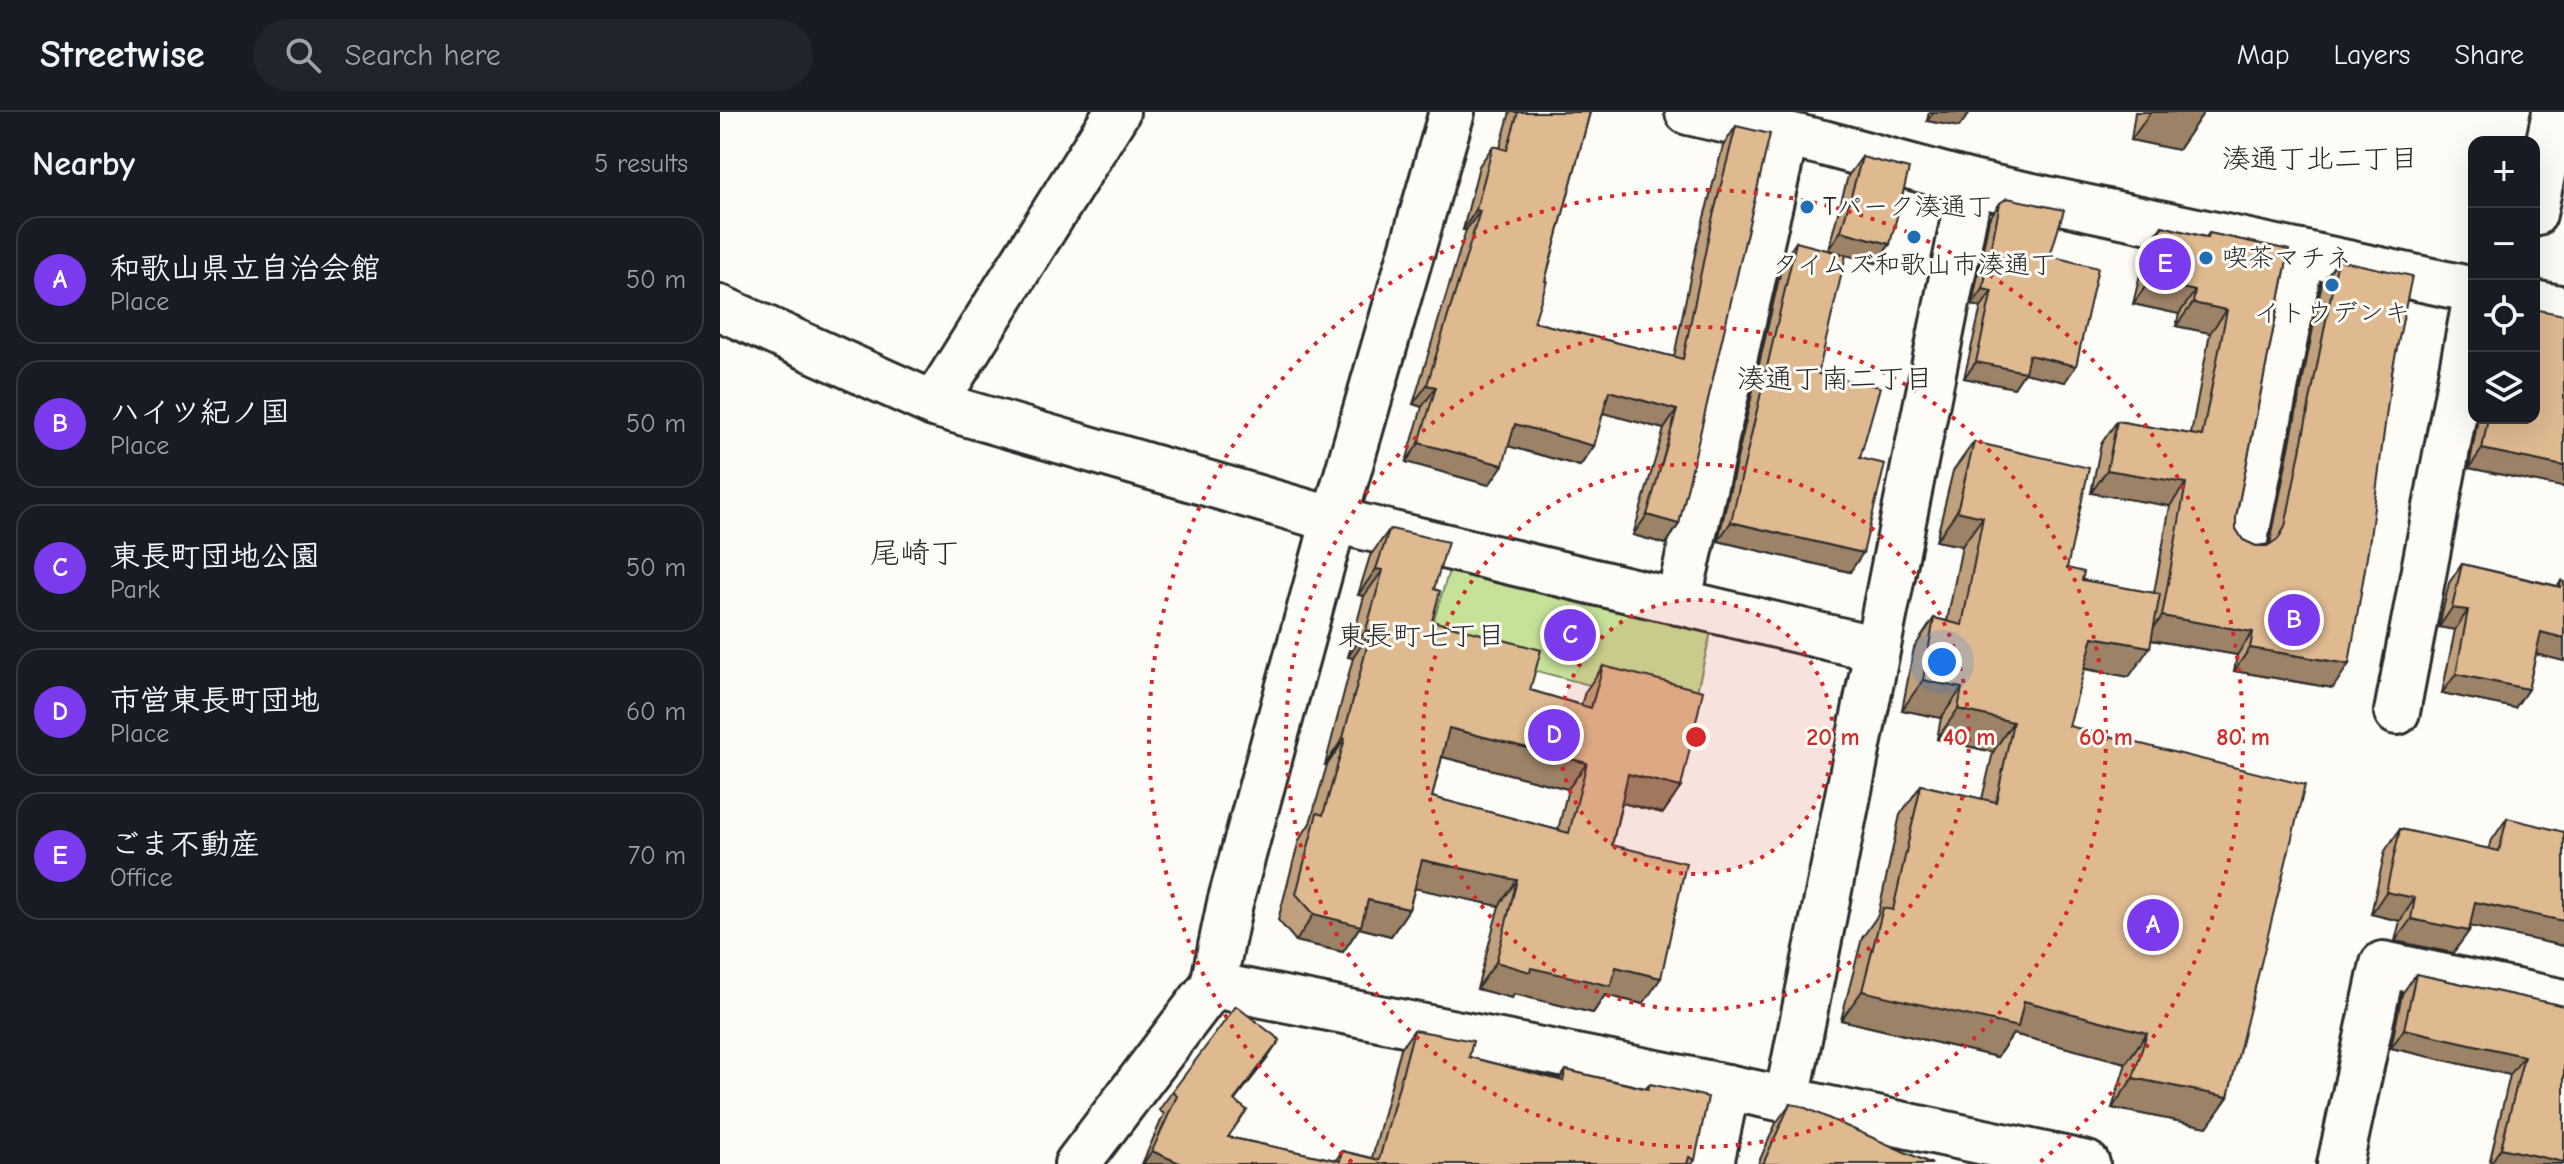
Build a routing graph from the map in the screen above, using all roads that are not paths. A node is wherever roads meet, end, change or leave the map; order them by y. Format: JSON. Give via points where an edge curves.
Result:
{"nodes":[{"id":1,"x":1117,"y":112,"type":"edge"},
{"id":2,"x":1452,"y":112,"type":"edge"},
{"id":3,"x":1688,"y":112,"type":"edge"},
{"id":4,"x":2555,"y":112,"type":"edge"},
{"id":5,"x":1812,"y":130,"type":"edge"},
{"id":6,"x":1971,"y":183,"type":"junction"},
{"id":7,"x":2535,"y":208,"type":"edge"},
{"id":8,"x":2302,"y":253,"type":"junction"},
{"id":9,"x":2468,"y":289,"type":"edge"},
{"id":10,"x":2540,"y":304,"type":"edge"},
{"id":11,"x":720,"y":308,"type":"edge"},
{"id":12,"x":2564,"y":309,"type":"edge"},
{"id":13,"x":2468,"y":339,"type":"edge"},
{"id":14,"x":934,"y":404,"type":"junction"},
{"id":15,"x":1334,"y":520,"type":"junction"},
{"id":16,"x":2244,"y":545,"type":"edge"},
{"id":17,"x":1678,"y":602,"type":"junction"},
{"id":18,"x":1877,"y":649,"type":"junction"},
{"id":19,"x":2397,"y":712,"type":"dead end"},
{"id":20,"x":1213,"y":985,"type":"junction"},
{"id":21,"x":2564,"y":1002,"type":"edge"},
{"id":22,"x":1727,"y":1087,"type":"junction"},
{"id":23,"x":1787,"y":1099,"type":"junction"},
{"id":24,"x":1077,"y":1164,"type":"edge"},
{"id":25,"x":1711,"y":1164,"type":"edge"},
{"id":26,"x":2087,"y":1164,"type":"edge"},
{"id":27,"x":2340,"y":1164,"type":"edge"}],
"edges":[{"from":1,"to":14,"type":"street"},
{"from":2,"to":15,"type":"street"},
{"from":3,"to":5,"type":"street"},
{"from":4,"to":7,"type":"street"},
{"from":5,"to":6,"type":"street"},
{"from":5,"to":17,"type":"street"},
{"from":6,"to":8,"type":"street"},
{"from":6,"to":18,"type":"street"},
{"from":8,"to":9,"type":"street"},
{"from":8,"to":16,"type":"street"},
{"from":10,"to":12,"type":"street"},
{"from":11,"to":14,"type":"street"},
{"from":13,"to":19,"type":"street"},
{"from":14,"to":15,"type":"street"},
{"from":15,"to":17,"type":"street"},
{"from":15,"to":20,"type":"street","via":[[1230,903]]},
{"from":17,"to":18,"type":"street"},
{"from":18,"to":23,"type":"street"},
{"from":20,"to":22,"type":"street"},
{"from":20,"to":24,"type":"street"},
{"from":21,"to":27,"type":"street","via":[[2383,964]]},
{"from":22,"to":23,"type":"street"},
{"from":22,"to":25,"type":"street"},
{"from":23,"to":26,"type":"street"}]}
